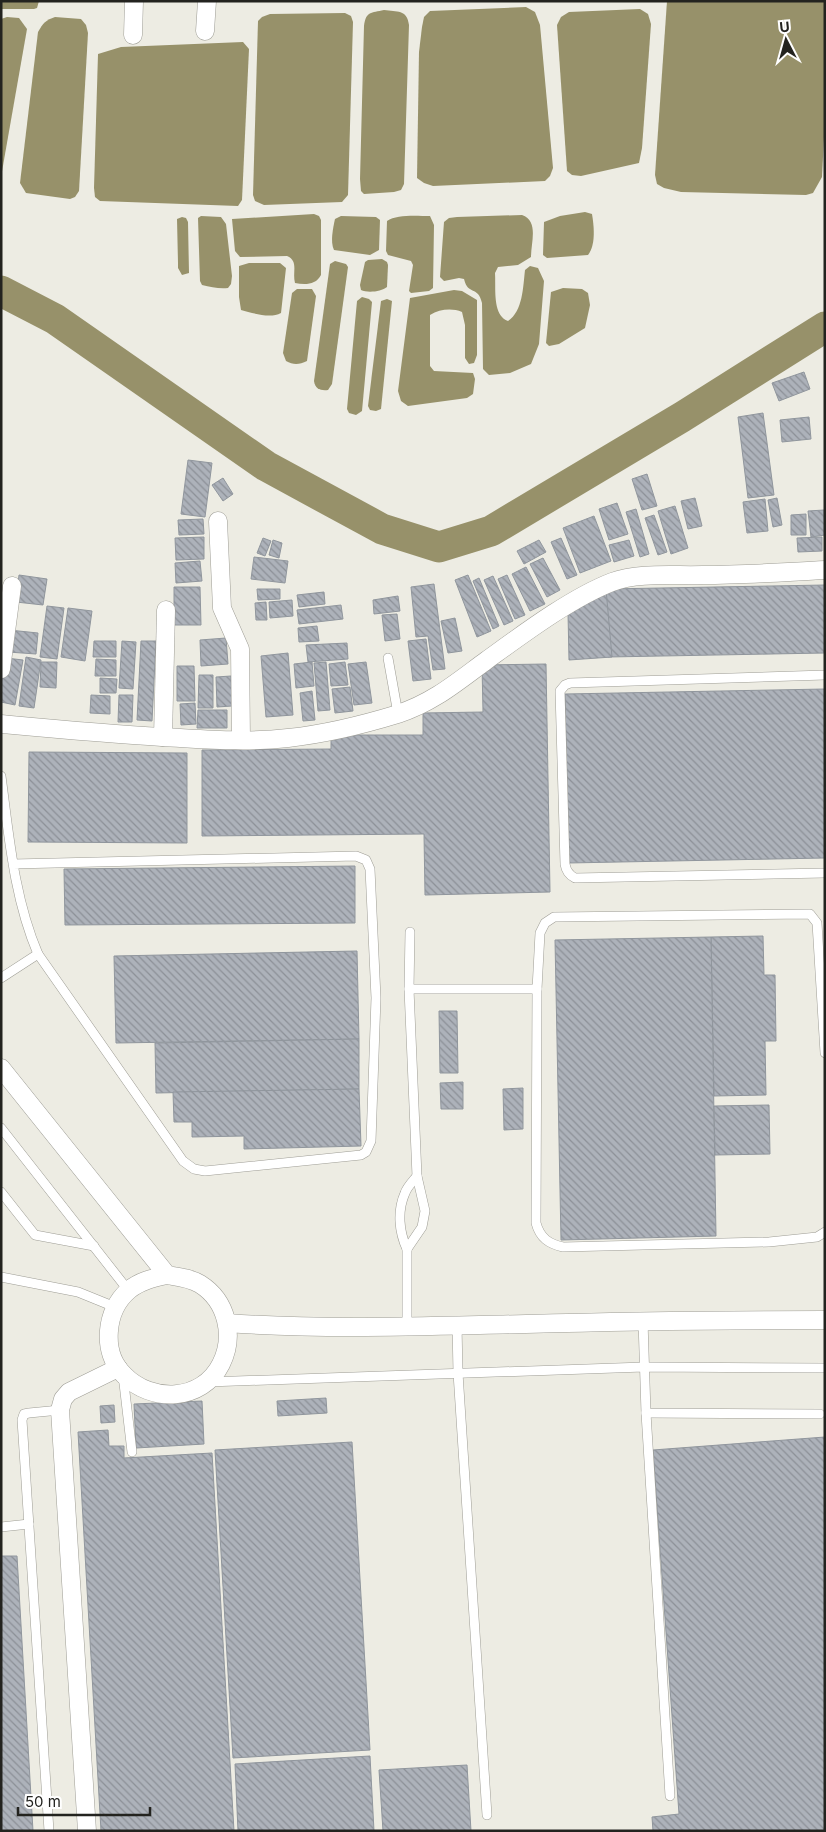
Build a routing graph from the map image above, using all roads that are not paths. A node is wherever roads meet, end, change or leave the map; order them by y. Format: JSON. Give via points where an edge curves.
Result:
{"nodes":[{"id":1,"x":134,"y":1,"type":"edge"},
{"id":2,"x":207,"y":1,"type":"edge"},
{"id":3,"x":205,"y":31,"type":"dead end"},
{"id":4,"x":133,"y":35,"type":"dead end"},
{"id":5,"x":218,"y":520,"type":"dead end"},
{"id":6,"x":825,"y":570,"type":"edge"},
{"id":7,"x":12,"y":586,"type":"dead end"},
{"id":8,"x":166,"y":610,"type":"dead end"},
{"id":9,"x":388,"y":658,"type":"dead end"},
{"id":10,"x":1,"y":669,"type":"edge"},
{"id":11,"x":825,"y":675,"type":"edge"},
{"id":12,"x":398,"y":714,"type":"junction"},
{"id":13,"x":1,"y":724,"type":"edge"},
{"id":14,"x":163,"y":737,"type":"junction"},
{"id":15,"x":240,"y":740,"type":"junction"},
{"id":16,"x":1,"y":776,"type":"edge"},
{"id":17,"x":13,"y":864,"type":"junction"},
{"id":18,"x":825,"y":873,"type":"edge"},
{"id":19,"x":410,"y":932,"type":"dead end"},
{"id":20,"x":38,"y":954,"type":"junction"},
{"id":21,"x":1,"y":978,"type":"edge"},
{"id":22,"x":409,"y":989,"type":"junction"},
{"id":23,"x":537,"y":989,"type":"junction"},
{"id":24,"x":825,"y":1053,"type":"edge"},
{"id":25,"x":1,"y":1068,"type":"edge"},
{"id":26,"x":1,"y":1128,"type":"edge"},
{"id":27,"x":417,"y":1176,"type":"junction"},
{"id":28,"x":1,"y":1192,"type":"edge"},
{"id":29,"x":825,"y":1232,"type":"edge"},
{"id":30,"x":94,"y":1246,"type":"junction"},
{"id":31,"x":406,"y":1249,"type":"junction"},
{"id":32,"x":167,"y":1275,"type":"junction"},
{"id":33,"x":1,"y":1277,"type":"edge"},
{"id":34,"x":128,"y":1290,"type":"junction"},
{"id":35,"x":115,"y":1307,"type":"junction"},
{"id":36,"x":825,"y":1320,"type":"edge"},
{"id":37,"x":643,"y":1321,"type":"junction"},
{"id":38,"x":227,"y":1323,"type":"junction"},
{"id":39,"x":407,"y":1326,"type":"junction"},
{"id":40,"x":457,"y":1326,"type":"junction"},
{"id":41,"x":644,"y":1367,"type":"junction"},
{"id":42,"x":825,"y":1368,"type":"edge"},
{"id":43,"x":120,"y":1372,"type":"junction"},
{"id":44,"x":458,"y":1373,"type":"junction"},
{"id":45,"x":206,"y":1382,"type":"junction"},
{"id":46,"x":60,"y":1410,"type":"junction"},
{"id":47,"x":646,"y":1413,"type":"junction"},
{"id":48,"x":820,"y":1414,"type":"dead end"},
{"id":49,"x":132,"y":1452,"type":"dead end"},
{"id":50,"x":29,"y":1524,"type":"junction"},
{"id":51,"x":1,"y":1527,"type":"edge"},
{"id":52,"x":670,"y":1796,"type":"dead end"},
{"id":53,"x":487,"y":1815,"type":"dead end"},
{"id":54,"x":48,"y":1831,"type":"edge"},
{"id":55,"x":87,"y":1831,"type":"edge"}],
"edges":[{"from":1,"to":4,"type":"street"},
{"from":2,"to":3,"type":"street"},
{"from":5,"to":15,"type":"street","via":[[222,603],[240,649]]},
{"from":6,"to":12,"type":"street","via":[[645,576],[612,582],[561,609],[449,689]]},
{"from":7,"to":10,"type":"street"},
{"from":8,"to":14,"type":"street"},
{"from":9,"to":12,"type":"lane"},
{"from":11,"to":18,"type":"lane","via":[[570,683],[560,691],[565,864],[571,876]]},
{"from":12,"to":15,"type":"street","via":[[322,733]]},
{"from":13,"to":14,"type":"street"},
{"from":14,"to":15,"type":"street"},
{"from":16,"to":17,"type":"lane"},
{"from":17,"to":20,"type":"lane"},
{"from":17,"to":20,"type":"lane","via":[[363,858],[370,869],[376,998],[368,1150],[361,1155],[205,1171],[188,1166],[176,1154]]},
{"from":19,"to":22,"type":"lane"},
{"from":20,"to":21,"type":"lane"},
{"from":22,"to":23,"type":"lane"},
{"from":22,"to":27,"type":"lane"},
{"from":23,"to":24,"type":"lane","via":[[540,933],[545,923],[554,917],[807,913],[817,923]]},
{"from":23,"to":29,"type":"lane","via":[[536,1223],[549,1243],[563,1247],[769,1242],[817,1237]]},
{"from":25,"to":32,"type":"street"},
{"from":26,"to":30,"type":"lane"},
{"from":27,"to":31,"type":"lane","via":[[405,1192],[400,1211]]},
{"from":27,"to":31,"type":"lane","via":[[425,1218]]},
{"from":28,"to":30,"type":"lane","via":[[36,1235]]},
{"from":30,"to":34,"type":"lane"},
{"from":31,"to":39,"type":"lane"},
{"from":32,"to":34,"type":"street","via":[[146,1279]]},
{"from":32,"to":38,"type":"street","via":[[184,1277],[206,1289],[222,1307]]},
{"from":33,"to":35,"type":"lane","via":[[78,1292]]},
{"from":34,"to":35,"type":"street"},
{"from":35,"to":43,"type":"street","via":[[108,1327],[109,1348]]},
{"from":36,"to":37,"type":"street"},
{"from":37,"to":40,"type":"street"},
{"from":37,"to":41,"type":"lane"},
{"from":38,"to":39,"type":"street","via":[[283,1327]]},
{"from":38,"to":45,"type":"street","via":[[228,1344],[221,1365]]},
{"from":39,"to":40,"type":"street"},
{"from":40,"to":44,"type":"lane"},
{"from":41,"to":42,"type":"lane"},
{"from":41,"to":44,"type":"lane"},
{"from":41,"to":47,"type":"lane"},
{"from":43,"to":45,"type":"street","via":[[137,1387],[154,1394],[173,1395],[191,1391]]},
{"from":43,"to":46,"type":"street","via":[[69,1392]]},
{"from":43,"to":49,"type":"lane"},
{"from":44,"to":45,"type":"lane"},
{"from":44,"to":53,"type":"lane"},
{"from":46,"to":50,"type":"lane","via":[[28,1412],[22,1420]]},
{"from":46,"to":55,"type":"street"},
{"from":47,"to":48,"type":"lane"},
{"from":47,"to":52,"type":"lane"},
{"from":50,"to":51,"type":"lane"},
{"from":50,"to":54,"type":"lane"}]}
